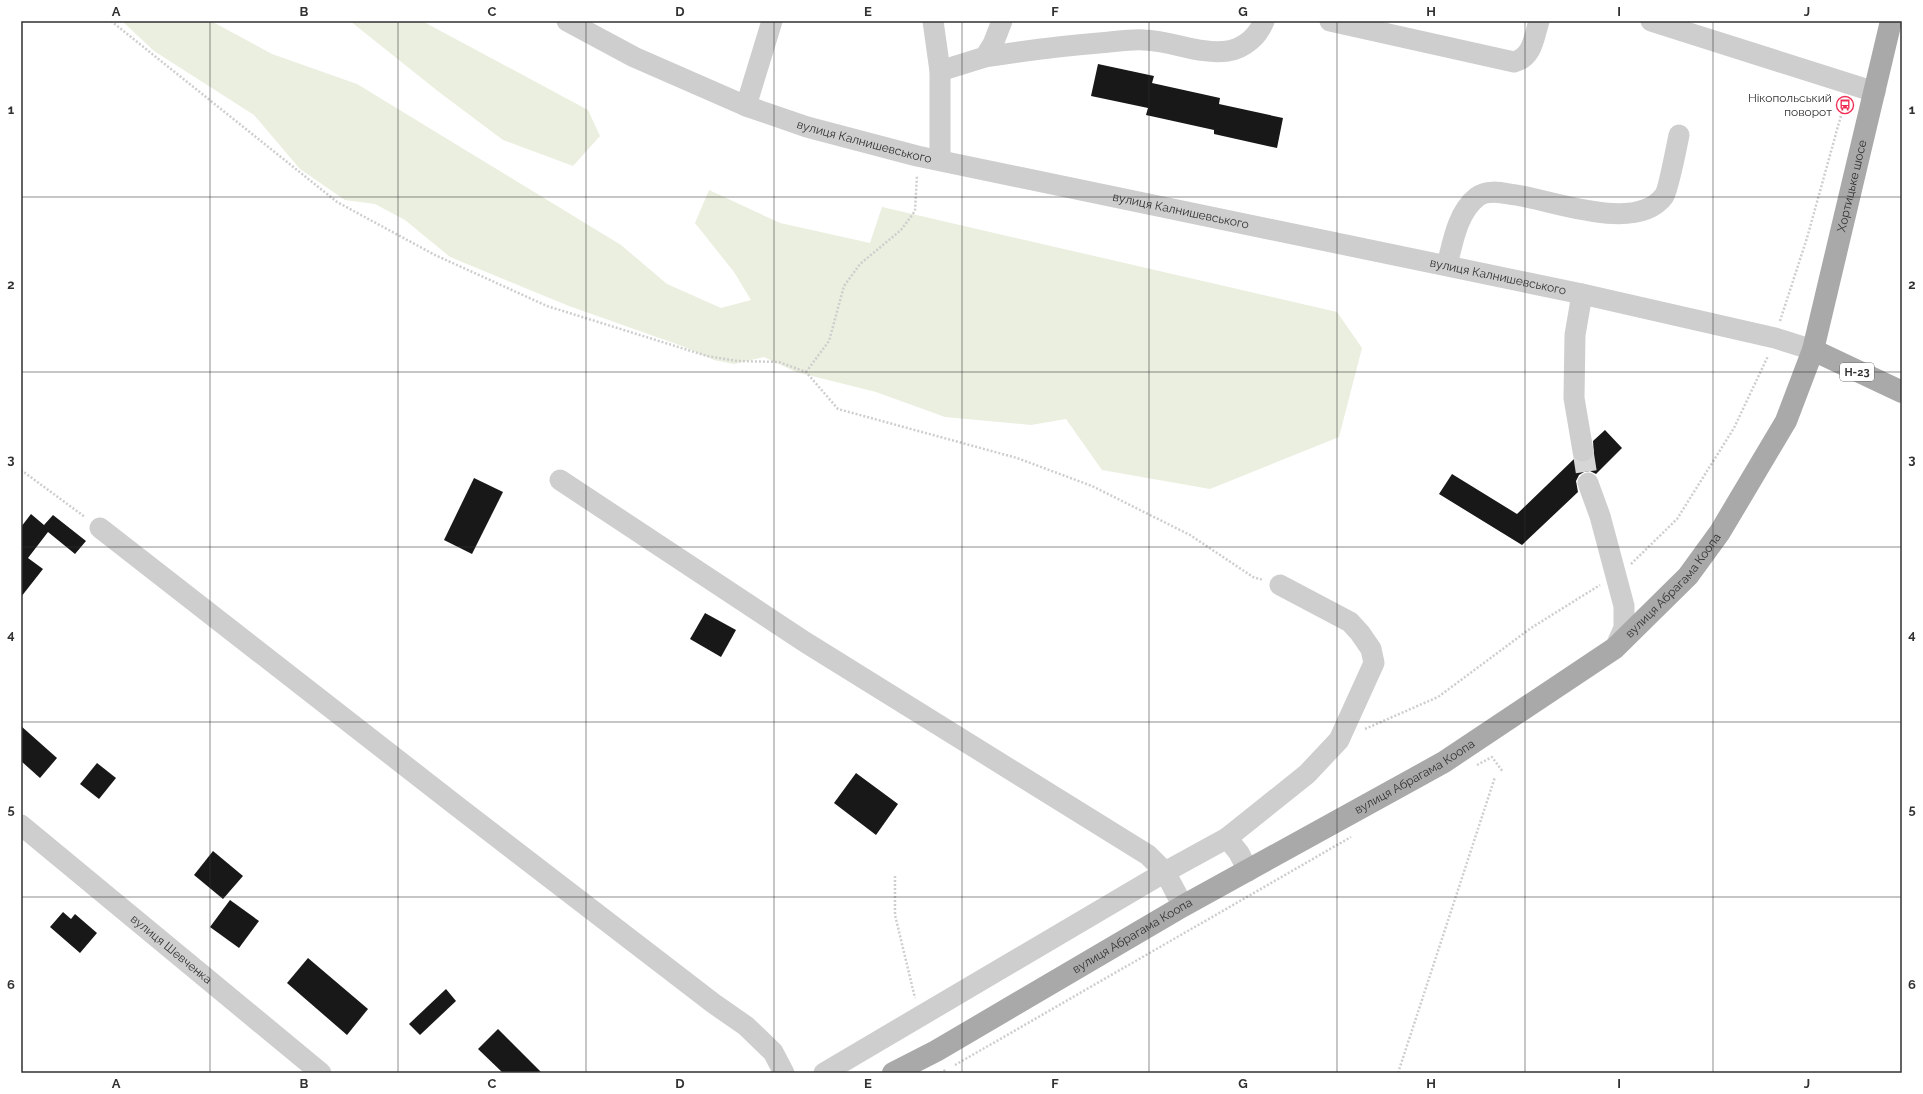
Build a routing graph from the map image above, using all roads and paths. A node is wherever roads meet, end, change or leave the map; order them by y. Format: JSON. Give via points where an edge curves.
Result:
{"nodes":[{"id":1,"x":111,"y":21,"type":"edge"},
{"id":2,"x":566,"y":21,"type":"edge"},
{"id":3,"x":772,"y":21,"type":"edge"},
{"id":4,"x":933,"y":21,"type":"edge"},
{"id":5,"x":1002,"y":21,"type":"edge"},
{"id":6,"x":1264,"y":21,"type":"edge"},
{"id":7,"x":1330,"y":21,"type":"edge"},
{"id":8,"x":1539,"y":21,"type":"edge"},
{"id":9,"x":1651,"y":21,"type":"edge"},
{"id":10,"x":1891,"y":21,"type":"edge"},
{"id":11,"x":984,"y":57,"type":"junction"},
{"id":12,"x":940,"y":71,"type":"junction"},
{"id":13,"x":1850,"y":84,"type":"junction"},
{"id":14,"x":1875,"y":92,"type":"junction"},
{"id":15,"x":746,"y":106,"type":"junction"},
{"id":16,"x":1679,"y":135,"type":"dead end"},
{"id":17,"x":917,"y":156,"type":"junction"},
{"id":18,"x":940,"y":160,"type":"junction"},
{"id":19,"x":1446,"y":266,"type":"junction"},
{"id":20,"x":1582,"y":294,"type":"junction"},
{"id":21,"x":1775,"y":338,"type":"junction"},
{"id":22,"x":1813,"y":350,"type":"junction"},
{"id":23,"x":806,"y":372,"type":"junction"},
{"id":24,"x":1902,"y":392,"type":"edge"},
{"id":25,"x":1583,"y":451,"type":"tunnel mouth"},
{"id":26,"x":21,"y":470,"type":"edge"},
{"id":27,"x":560,"y":480,"type":"dead end"},
{"id":28,"x":1588,"y":483,"type":"tunnel mouth"},
{"id":29,"x":100,"y":528,"type":"joint"},
{"id":30,"x":1616,"y":579,"type":"junction"},
{"id":31,"x":1280,"y":585,"type":"joint"},
{"id":32,"x":1615,"y":648,"type":"junction"},
{"id":33,"x":1338,"y":740,"type":"junction"},
{"id":34,"x":1472,"y":768,"type":"dead end"},
{"id":35,"x":1502,"y":772,"type":"dead end"},
{"id":36,"x":1495,"y":777,"type":"dead end"},
{"id":37,"x":21,"y":825,"type":"edge"},
{"id":38,"x":1358,"y":834,"type":"dead end"},
{"id":39,"x":1228,"y":838,"type":"junction"},
{"id":40,"x":1248,"y":871,"type":"junction"},
{"id":41,"x":1165,"y":872,"type":"junction"},
{"id":42,"x":895,"y":876,"type":"dead end"},
{"id":43,"x":1183,"y":906,"type":"junction"},
{"id":44,"x":920,"y":1018,"type":"junction"},
{"id":45,"x":321,"y":1073,"type":"edge"},
{"id":46,"x":784,"y":1073,"type":"edge"},
{"id":47,"x":824,"y":1073,"type":"edge"},
{"id":48,"x":893,"y":1073,"type":"edge"},
{"id":49,"x":940,"y":1073,"type":"edge"},
{"id":50,"x":1398,"y":1073,"type":"edge"}],
"edges":[{"from":1,"to":23,"type":"path","via":[[337,202],[435,255],[555,309],[707,356],[737,361],[779,362]]},
{"from":2,"to":15,"type":"street","name":"вулиця Калнишевського","via":[[634,56]]},
{"from":3,"to":15,"type":"street"},
{"from":4,"to":12,"type":"street"},
{"from":5,"to":11,"type":"street","via":[[993,44]]},
{"from":6,"to":11,"type":"street","via":[[1252,40],[1229,50],[1207,51],[1144,40],[1063,46]]},
{"from":7,"to":8,"type":"street","via":[[1514,62],[1530,52]]},
{"from":9,"to":13,"type":"street"},
{"from":10,"to":14,"type":"main road","name":"Хортицьке шосе"},
{"from":11,"to":12,"type":"street"},
{"from":12,"to":18,"type":"street"},
{"from":13,"to":14,"type":"street"},
{"from":13,"to":21,"type":"path","via":[[1807,238]]},
{"from":14,"to":22,"type":"main road","name":"Хортицьке шосе"},
{"from":15,"to":17,"type":"street","name":"вулиця Калнишевського","via":[[807,127]]},
{"from":16,"to":19,"type":"street","via":[[1664,196],[1653,206],[1636,213],[1615,214],[1518,195],[1494,192],[1479,196],[1469,205],[1463,216]]},
{"from":17,"to":18,"type":"street","name":"вулиця Калнишевського"},
{"from":17,"to":23,"type":"path","via":[[916,211],[901,230],[860,264],[844,286],[829,342]]},
{"from":18,"to":19,"type":"street","name":"вулиця Калнишевського"},
{"from":19,"to":20,"type":"street","name":"вулиця Калнишевського"},
{"from":20,"to":21,"type":"street","name":"вулиця Калнишевського"},
{"from":20,"to":25,"type":"street","via":[[1575,335],[1574,398]]},
{"from":21,"to":22,"type":"street","name":"вулиця Калнишевського"},
{"from":21,"to":30,"type":"path","via":[[1734,428],[1677,519]]},
{"from":22,"to":24,"type":"main road","number":"Н-23"},
{"from":22,"to":32,"type":"main road","name":"вулиця Абрагама Коопа","via":[[1786,421],[1720,532],[1688,576]]},
{"from":23,"to":31,"type":"path","via":[[838,409],[1017,458],[1092,486],[1190,535],[1253,577]]},
{"from":26,"to":29,"type":"path"},
{"from":27,"to":41,"type":"street","via":[[805,642],[1133,845],[1148,855]]},
{"from":28,"to":30,"type":"street","via":[[1600,516]]},
{"from":29,"to":46,"type":"street","via":[[464,812],[746,1026],[773,1052]]},
{"from":30,"to":32,"type":"street","via":[[1624,606],[1624,628]]},
{"from":30,"to":33,"type":"path","via":[[1601,584],[1531,628],[1438,697]]},
{"from":31,"to":33,"type":"street","via":[[1350,622],[1371,649],[1374,663]]},
{"from":32,"to":40,"type":"main road","name":"вулиця Абрагама Коопа","via":[[1444,762]]},
{"from":33,"to":39,"type":"street","via":[[1307,774]]},
{"from":34,"to":35,"type":"path","via":[[1492,757]]},
{"from":36,"to":50,"type":"path"},
{"from":37,"to":45,"type":"street","name":"вулиця Шевченка"},
{"from":38,"to":49,"type":"path"},
{"from":39,"to":40,"type":"street"},
{"from":39,"to":41,"type":"street"},
{"from":40,"to":43,"type":"main road","name":"вулиця Абрагама Коопа"},
{"from":41,"to":43,"type":"street"},
{"from":41,"to":44,"type":"street"},
{"from":42,"to":44,"type":"path","via":[[895,915]]},
{"from":43,"to":48,"type":"main road","name":"вулиця Абрагама Коопа"},
{"from":44,"to":47,"type":"street"}]}
